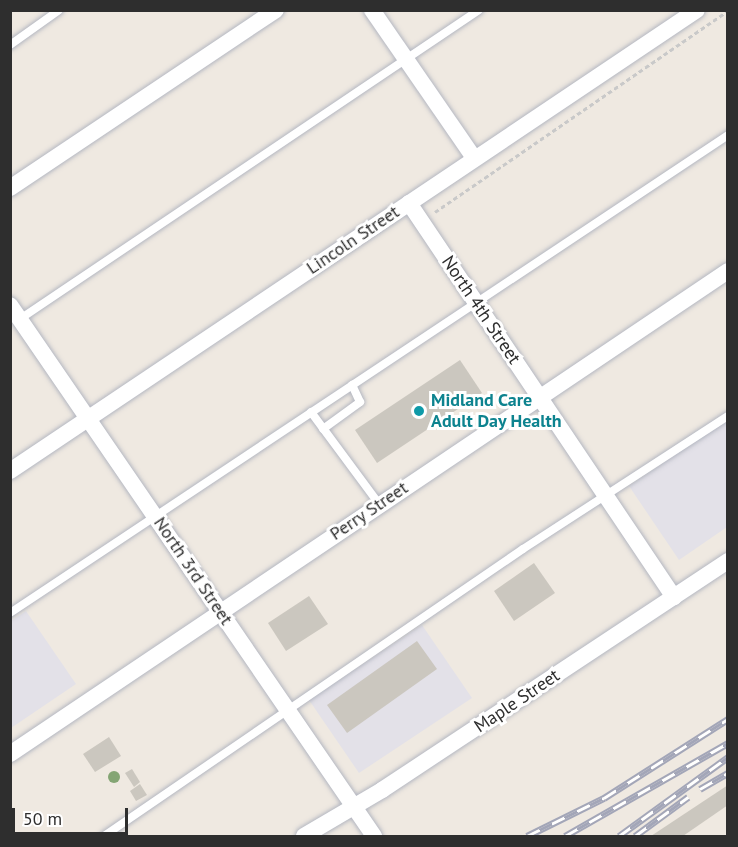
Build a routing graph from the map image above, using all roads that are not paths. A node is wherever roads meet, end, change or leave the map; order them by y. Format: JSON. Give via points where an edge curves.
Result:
{"nodes":[{"id":1,"x":59,"y":10,"type":"edge"},
{"id":2,"x":276,"y":10,"type":"edge"},
{"id":3,"x":372,"y":10,"type":"edge"},
{"id":4,"x":480,"y":10,"type":"edge"},
{"id":5,"x":697,"y":10,"type":"edge"},
{"id":6,"x":10,"y":45,"type":"edge"},
{"id":7,"x":407,"y":60,"type":"junction"},
{"id":8,"x":728,"y":135,"type":"edge"},
{"id":9,"x":474,"y":158,"type":"junction"},
{"id":10,"x":10,"y":188,"type":"edge"},
{"id":11,"x":409,"y":202,"type":"junction"},
{"id":12,"x":728,"y":271,"type":"edge"},
{"id":13,"x":476,"y":302,"type":"junction"},
{"id":14,"x":10,"y":305,"type":"edge"},
{"id":15,"x":20,"y":319,"type":"junction"},
{"id":16,"x":352,"y":385,"type":"junction"},
{"id":17,"x":538,"y":396,"type":"junction"},
{"id":18,"x":311,"y":412,"type":"junction"},
{"id":19,"x":728,"y":416,"type":"edge"},
{"id":20,"x":88,"y":419,"type":"junction"},
{"id":21,"x":323,"y":429,"type":"junction"},
{"id":22,"x":10,"y":471,"type":"edge"},
{"id":23,"x":605,"y":494,"type":"junction"},
{"id":24,"x":379,"y":504,"type":"junction"},
{"id":25,"x":154,"y":514,"type":"junction"},
{"id":26,"x":728,"y":561,"type":"edge"},
{"id":27,"x":674,"y":597,"type":"junction"},
{"id":28,"x":220,"y":611,"type":"junction"},
{"id":29,"x":10,"y":613,"type":"edge"},
{"id":30,"x":288,"y":709,"type":"junction"},
{"id":31,"x":10,"y":754,"type":"edge"},
{"id":32,"x":353,"y":805,"type":"junction"},
{"id":33,"x":104,"y":837,"type":"edge"},
{"id":34,"x":304,"y":837,"type":"edge"},
{"id":35,"x":374,"y":837,"type":"edge"}],
"edges":[{"from":1,"to":6,"type":"lane"},
{"from":2,"to":10,"type":"street"},
{"from":3,"to":7,"type":"street"},
{"from":4,"to":7,"type":"lane"},
{"from":5,"to":9,"type":"street","name":"Lincoln Street"},
{"from":7,"to":9,"type":"street"},
{"from":7,"to":15,"type":"lane"},
{"from":8,"to":13,"type":"lane"},
{"from":9,"to":11,"type":"street","name":"Lincoln Street"},
{"from":11,"to":13,"type":"street","name":"North 4th Street"},
{"from":11,"to":20,"type":"street","name":"Lincoln Street"},
{"from":12,"to":17,"type":"street","name":"Perry Street"},
{"from":13,"to":16,"type":"lane"},
{"from":13,"to":17,"type":"street","name":"North 4th Street"},
{"from":14,"to":15,"type":"street","name":"North 3rd Street"},
{"from":15,"to":20,"type":"street","name":"North 3rd Street"},
{"from":16,"to":18,"type":"lane"},
{"from":16,"to":21,"type":"lane","via":[[360,402]]},
{"from":17,"to":23,"type":"street","name":"North 4th Street"},
{"from":17,"to":24,"type":"street","name":"Perry Street"},
{"from":18,"to":21,"type":"lane"},
{"from":18,"to":25,"type":"lane"},
{"from":19,"to":23,"type":"lane"},
{"from":20,"to":22,"type":"street","name":"Lincoln Street"},
{"from":20,"to":25,"type":"street","name":"North 3rd Street"},
{"from":21,"to":24,"type":"lane"},
{"from":23,"to":27,"type":"street","name":"North 4th Street"},
{"from":23,"to":30,"type":"lane"},
{"from":24,"to":28,"type":"street","name":"Perry Street"},
{"from":25,"to":28,"type":"street","name":"North 3rd Street"},
{"from":25,"to":29,"type":"lane"},
{"from":26,"to":27,"type":"street","name":"Maple Street"},
{"from":27,"to":32,"type":"street","name":"Maple Street","via":[[382,790]]},
{"from":28,"to":30,"type":"street","name":"North 3rd Street"},
{"from":28,"to":31,"type":"street","name":"Perry Street"},
{"from":30,"to":32,"type":"street","name":"North 3rd Street"},
{"from":30,"to":33,"type":"lane"},
{"from":32,"to":34,"type":"street","name":"Maple Street"},
{"from":32,"to":35,"type":"street","name":"North 3rd Street"}]}
